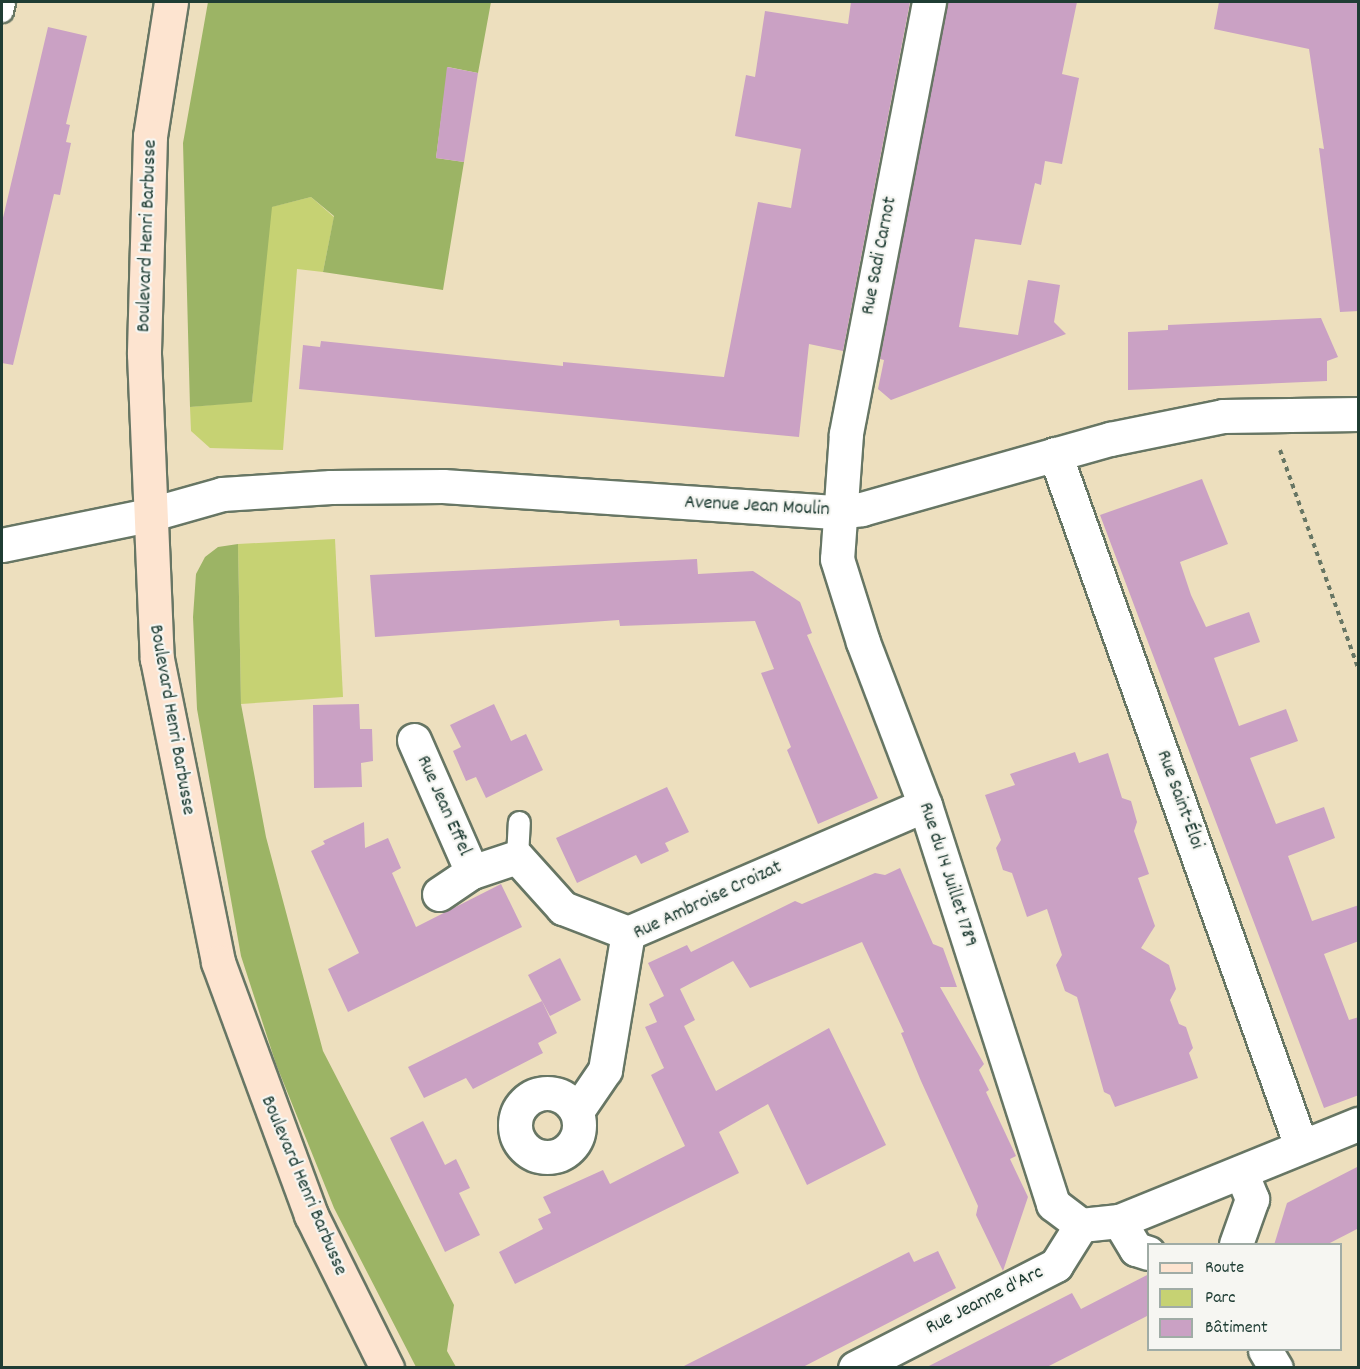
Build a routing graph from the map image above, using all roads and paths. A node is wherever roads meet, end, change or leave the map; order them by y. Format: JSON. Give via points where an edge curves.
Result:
{"nodes":[{"id":1,"x":4,"y":2,"type":"edge"},
{"id":2,"x":171,"y":2,"type":"edge"},
{"id":3,"x":929,"y":2,"type":"edge"},
{"id":4,"x":2,"y":11,"type":"edge"},
{"id":5,"x":1359,"y":414,"type":"edge"},
{"id":6,"x":1269,"y":415,"type":"junction"},
{"id":7,"x":1055,"y":454,"type":"junction"},
{"id":8,"x":838,"y":512,"type":"junction"},
{"id":9,"x":148,"y":515,"type":"junction"},
{"id":10,"x":2,"y":545,"type":"edge"},
{"id":11,"x":1359,"y":668,"type":"edge"},
{"id":12,"x":414,"y":740,"type":"dead end"},
{"id":13,"x":925,"y":805,"type":"junction"},
{"id":14,"x":519,"y":822,"type":"dead end"},
{"id":15,"x":517,"y":857,"type":"junction"},
{"id":16,"x":472,"y":872,"type":"junction"},
{"id":17,"x":439,"y":894,"type":"dead end"},
{"id":18,"x":628,"y":933,"type":"junction"},
{"id":19,"x":577,"y":1111,"type":"dead end"},
{"id":20,"x":1359,"y":1124,"type":"edge"},
{"id":21,"x":1301,"y":1146,"type":"junction"},
{"id":22,"x":1242,"y":1174,"type":"junction"},
{"id":23,"x":1119,"y":1221,"type":"junction"},
{"id":24,"x":1081,"y":1225,"type":"junction"},
{"id":25,"x":1237,"y":1243,"type":"edge"},
{"id":26,"x":1147,"y":1252,"type":"edge"},
{"id":27,"x":1266,"y":1351,"type":"edge"},
{"id":28,"x":387,"y":1368,"type":"edge"},
{"id":29,"x":855,"y":1368,"type":"edge"},
{"id":30,"x":1276,"y":1368,"type":"edge"}],
"edges":[{"from":1,"to":4,"type":"lane"},
{"from":2,"to":9,"type":"main road","name":"Boulevard Henri Barbusse","via":[[150,136],[144,354]]},
{"from":3,"to":8,"type":"street","name":"Rue Sadi Carnot","via":[[846,434]]},
{"from":5,"to":6,"type":"street","name":"Avenue Jean Moulin"},
{"from":6,"to":7,"type":"street","name":"Avenue Jean Moulin","via":[[1223,416]]},
{"from":6,"to":11,"type":"path"},
{"from":7,"to":8,"type":"street","name":"Avenue Jean Moulin","via":[[862,509]]},
{"from":7,"to":21,"type":"street","name":"Rue Saint-Éloi"},
{"from":8,"to":9,"type":"street","name":"Avenue Jean Moulin","via":[[443,486],[249,490]]},
{"from":8,"to":13,"type":"street","name":"Rue du 14 Juillet 1789","via":[[837,559],[863,642]]},
{"from":9,"to":10,"type":"street","name":"Avenue Jean Moulin"},
{"from":9,"to":28,"type":"main road","name":"Boulevard Henri Barbusse","via":[[157,659],[218,962],[311,1215]]},
{"from":12,"to":16,"type":"street","name":"Rue Jean Effel"},
{"from":13,"to":18,"type":"street","name":"Rue Ambroise Croizat"},
{"from":13,"to":24,"type":"street","name":"Rue du 14 Juillet 1789","via":[[1053,1204]]},
{"from":14,"to":15,"type":"lane"},
{"from":15,"to":16,"type":"street","name":"Rue Jean Effel"},
{"from":15,"to":18,"type":"street","via":[[562,908]]},
{"from":16,"to":17,"type":"street","name":"Rue Jean Effel"},
{"from":18,"to":19,"type":"street","name":"Rue Ambroise Croizat","via":[[605,1070]]},
{"from":20,"to":21,"type":"street"},
{"from":21,"to":22,"type":"street"},
{"from":22,"to":23,"type":"street"},
{"from":22,"to":25,"type":"street","via":[[1252,1199]]},
{"from":23,"to":24,"type":"street"},
{"from":23,"to":26,"type":"street","via":[[1136,1249]]},
{"from":24,"to":29,"type":"street","name":"Rue Jeanne d'Arc","via":[[1056,1264]]},
{"from":27,"to":30,"type":"street"}]}
